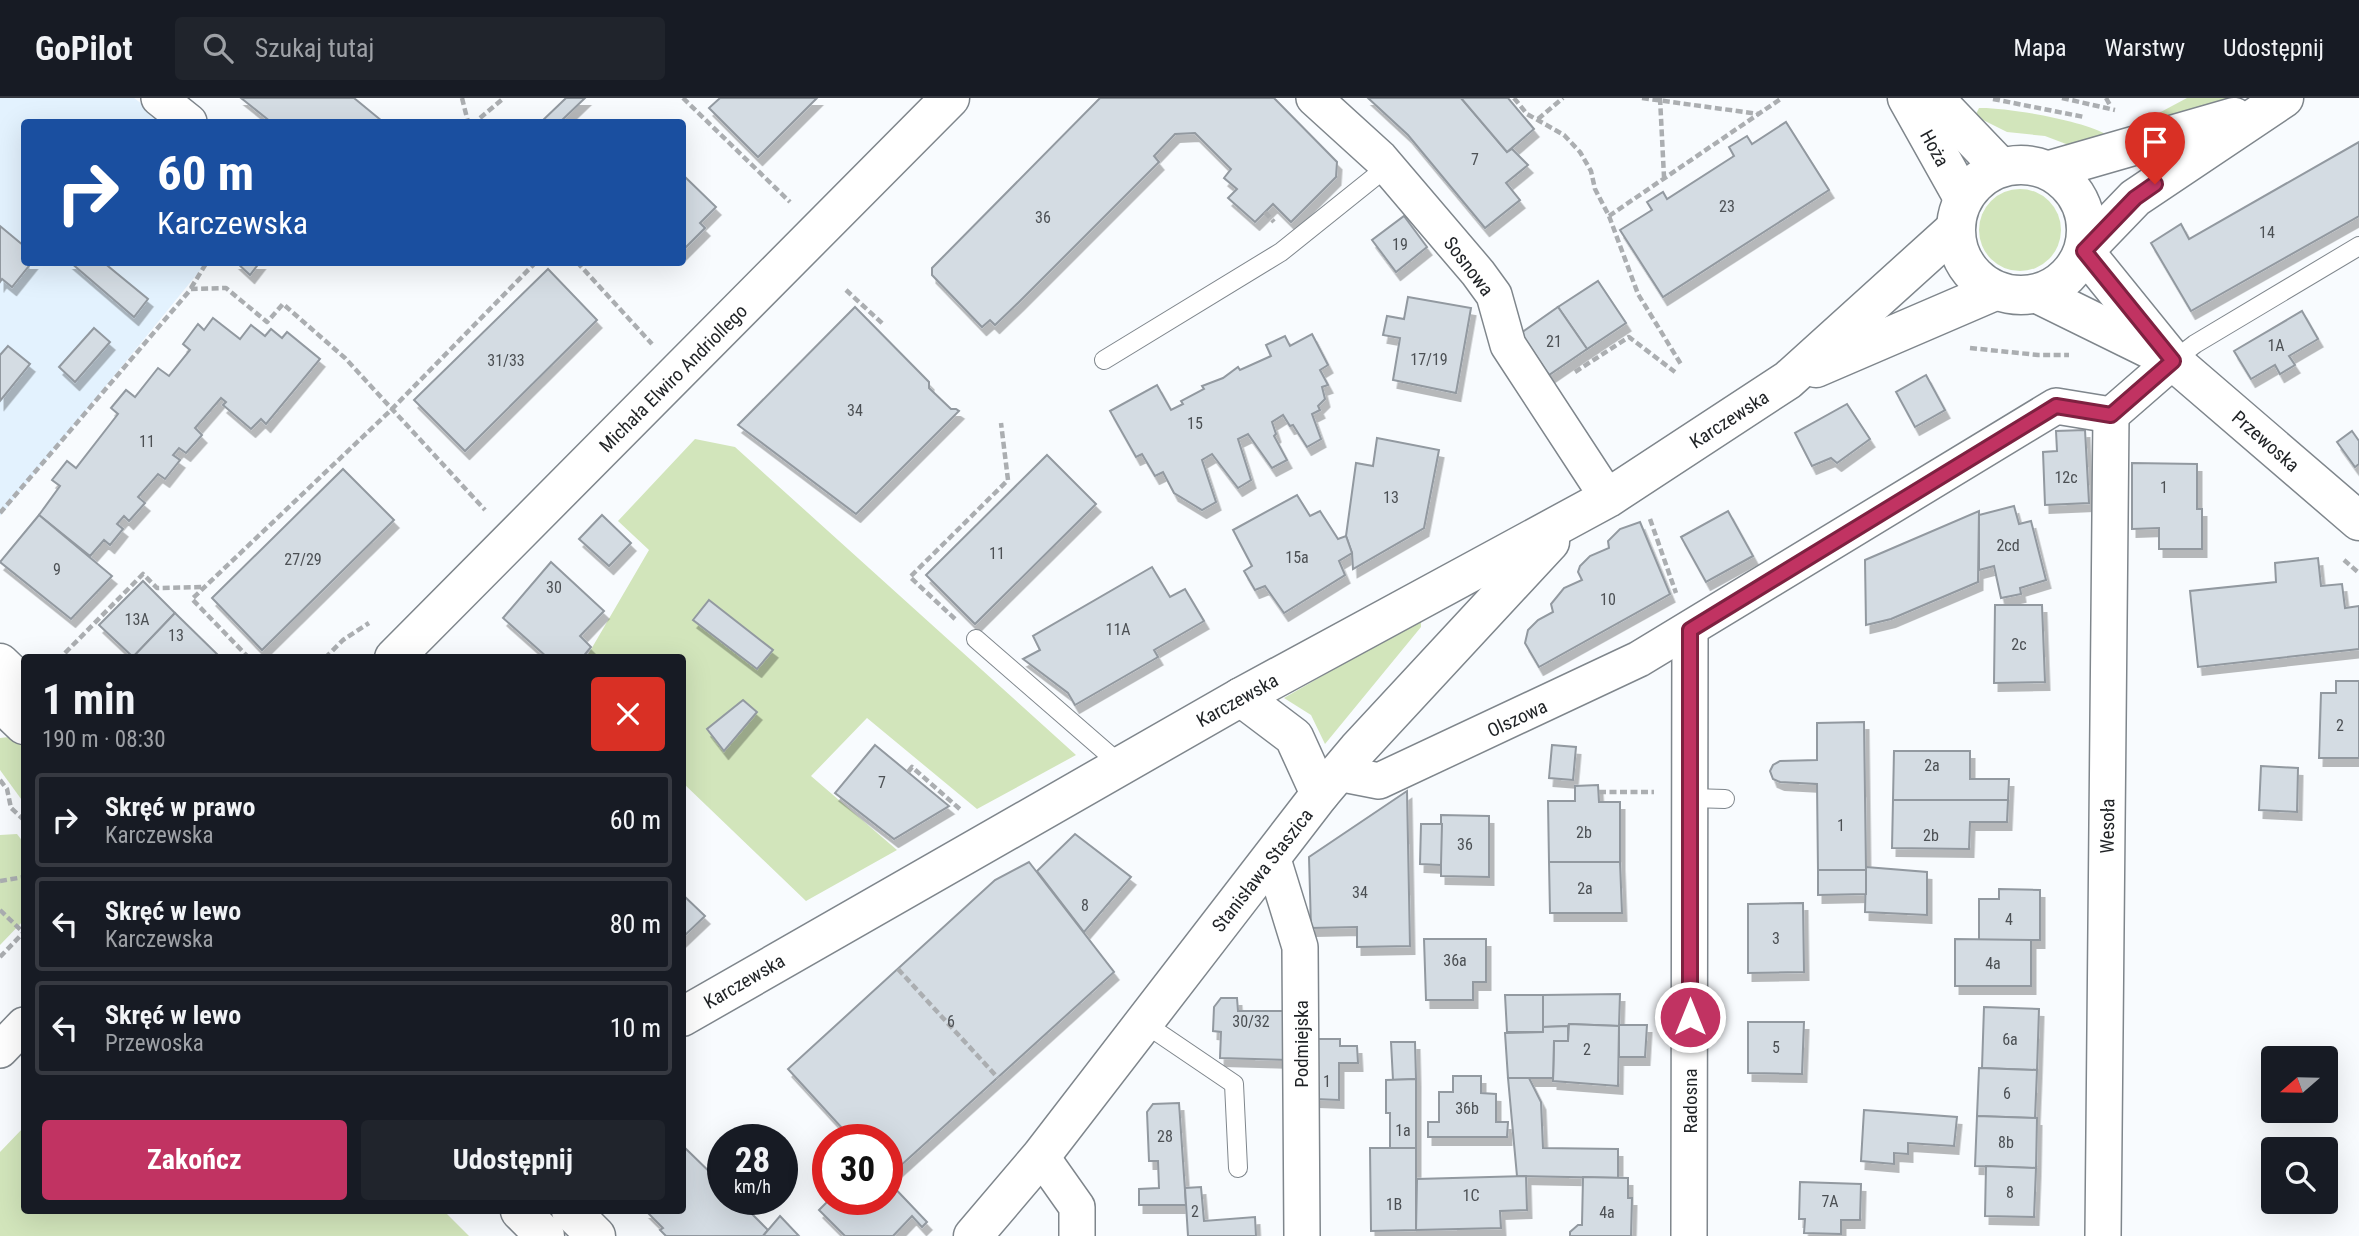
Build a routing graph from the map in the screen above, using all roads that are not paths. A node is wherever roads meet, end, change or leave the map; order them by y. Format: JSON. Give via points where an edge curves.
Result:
{"nodes":[{"id":1,"x":159,"y":98,"type":"edge"},
{"id":2,"x":950,"y":98,"type":"edge"},
{"id":3,"x":1314,"y":98,"type":"edge"},
{"id":4,"x":1907,"y":98,"type":"edge"},
{"id":5,"x":1934,"y":98,"type":"edge"},
{"id":6,"x":2275,"y":103,"type":"edge"},
{"id":7,"x":185,"y":119,"type":"edge"},
{"id":8,"x":1387,"y":167,"type":"junction"},
{"id":9,"x":2000,"y":167,"type":"junction"},
{"id":10,"x":2050,"y":170,"type":"junction"},
{"id":11,"x":1959,"y":214,"type":"junction"},
{"id":12,"x":2359,"y":246,"type":"edge"},
{"id":13,"x":2084,"y":251,"type":"junction"},
{"id":14,"x":1995,"y":291,"type":"junction"},
{"id":15,"x":2038,"y":294,"type":"junction"},
{"id":16,"x":1104,"y":360,"type":"dead end"},
{"id":17,"x":2173,"y":361,"type":"junction"},
{"id":18,"x":1788,"y":380,"type":"junction"},
{"id":19,"x":2111,"y":415,"type":"junction"},
{"id":20,"x":1608,"y":498,"type":"junction"},
{"id":21,"x":1570,"y":520,"type":"junction"},
{"id":22,"x":2359,"y":521,"type":"edge"},
{"id":23,"x":1690,"y":630,"type":"junction"},
{"id":24,"x":976,"y":639,"type":"road end"},
{"id":25,"x":397,"y":654,"type":"edge"},
{"id":26,"x":0,"y":663,"type":"edge"},
{"id":27,"x":21,"y":683,"type":"edge"},
{"id":28,"x":1241,"y":697,"type":"junction"},
{"id":29,"x":0,"y":702,"type":"edge"},
{"id":30,"x":21,"y":722,"type":"edge"},
{"id":31,"x":1121,"y":765,"type":"junction"},
{"id":32,"x":1329,"y":784,"type":"junction"},
{"id":33,"x":1675,"y":795,"type":"junction"},
{"id":34,"x":1725,"y":799,"type":"dead end"},
{"id":35,"x":1272,"y":856,"type":"junction"},
{"id":36,"x":686,"y":1015,"type":"edge"},
{"id":37,"x":1144,"y":1023,"type":"junction"},
{"id":38,"x":21,"y":1028,"type":"edge"},
{"id":39,"x":0,"y":1050,"type":"edge"},
{"id":40,"x":1041,"y":1156,"type":"junction"},
{"id":41,"x":1238,"y":1168,"type":"dead end"},
{"id":42,"x":523,"y":1214,"type":"edge"},
{"id":43,"x":573,"y":1214,"type":"edge"},
{"id":44,"x":545,"y":1236,"type":"edge"},
{"id":45,"x":596,"y":1236,"type":"edge"},
{"id":46,"x":973,"y":1236,"type":"edge"},
{"id":47,"x":1077,"y":1236,"type":"edge"},
{"id":48,"x":1302,"y":1236,"type":"edge"},
{"id":49,"x":1689,"y":1236,"type":"edge"},
{"id":50,"x":2103,"y":1236,"type":"edge"}],
"edges":[{"from":1,"to":7,"type":"street"},
{"from":2,"to":25,"type":"main road","name":"Michała Elwiro Andriollego"},
{"from":3,"to":8,"type":"street","name":"Sosnowa"},
{"from":4,"to":11,"type":"main road","name":"Hoża"},
{"from":5,"to":9,"type":"main road","name":"Hoża"},
{"from":6,"to":10,"type":"main road"},
{"from":6,"to":13,"type":"main road","via":[[2135,198]]},
{"from":8,"to":16,"type":"lane","via":[[1281,252]]},
{"from":8,"to":20,"type":"street","name":"Sosnowa","via":[[1494,295],[1508,345]]},
{"from":9,"to":10,"type":"main road","via":[[2030,164]]},
{"from":9,"to":11,"type":"main road","via":[[1978,180]]},
{"from":10,"to":13,"type":"main road","via":[[2077,195],[2087,222]]},
{"from":11,"to":14,"type":"main road","via":[[1960,256],[1976,278]]},
{"from":11,"to":18,"type":"main road","name":"Karczewska"},
{"from":12,"to":17,"type":"lane"},
{"from":13,"to":15,"type":"main road","via":[[2067,278]]},
{"from":13,"to":17,"type":"main road","name":"Przewoska"},
{"from":14,"to":15,"type":"main road"},
{"from":14,"to":18,"type":"main road","name":"Karczewska"},
{"from":15,"to":17,"type":"main road","name":"Przewoska"},
{"from":17,"to":19,"type":"street"},
{"from":17,"to":22,"type":"main road","name":"Przewoska"},
{"from":18,"to":20,"type":"main road","name":"Karczewska"},
{"from":19,"to":23,"type":"street","via":[[2056,406]]},
{"from":19,"to":50,"type":"street","name":"Wesoła"},
{"from":20,"to":21,"type":"main road","name":"Karczewska"},
{"from":21,"to":28,"type":"main road","name":"Karczewska"},
{"from":21,"to":32,"type":"main road","name":"Stanisława Staszica"},
{"from":23,"to":32,"type":"street","name":"Olszowa","via":[[1639,659],[1379,781]]},
{"from":23,"to":33,"type":"street","name":"Radosna"},
{"from":24,"to":31,"type":"lane"},
{"from":26,"to":27,"type":"main road"},
{"from":28,"to":31,"type":"main road","name":"Karczewska"},
{"from":28,"to":32,"type":"main road","via":[[1294,737]]},
{"from":29,"to":30,"type":"main road"},
{"from":31,"to":36,"type":"main road","name":"Karczewska"},
{"from":32,"to":35,"type":"main road","name":"Stanisława Staszica"},
{"from":33,"to":34,"type":"lane"},
{"from":33,"to":49,"type":"street","name":"Radosna"},
{"from":35,"to":37,"type":"main road","name":"Stanisława Staszica"},
{"from":35,"to":48,"type":"street","name":"Podmiejska","via":[[1300,947]]},
{"from":37,"to":40,"type":"main road","name":"Stanisława Staszica"},
{"from":37,"to":41,"type":"lane","via":[[1234,1084]]},
{"from":38,"to":39,"type":"street"},
{"from":40,"to":46,"type":"main road","name":"Stanisława Staszica"},
{"from":40,"to":47,"type":"street","via":[[1077,1207]]},
{"from":42,"to":44,"type":"main road"},
{"from":43,"to":45,"type":"main road"}]}
